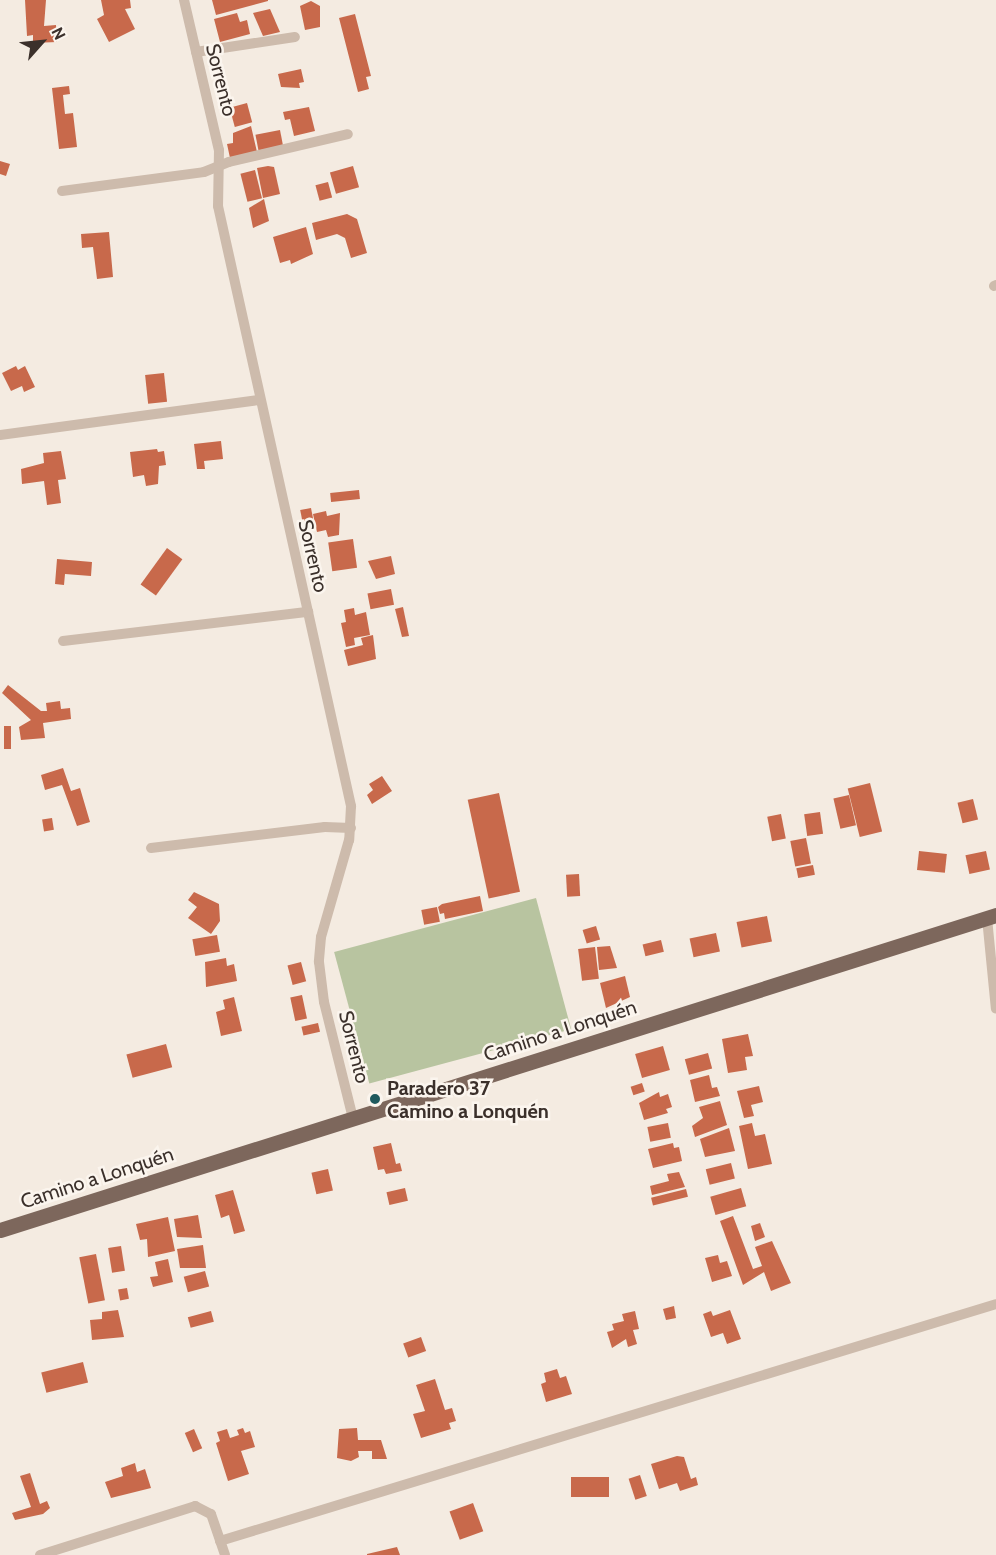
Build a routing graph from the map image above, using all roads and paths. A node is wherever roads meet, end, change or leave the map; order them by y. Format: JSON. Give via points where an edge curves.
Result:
{"nodes":[{"id":1,"x":184,"y":0,"type":"edge"},
{"id":2,"x":295,"y":37,"type":"dead end"},
{"id":3,"x":196,"y":52,"type":"junction"},
{"id":4,"x":348,"y":134,"type":"dead end"},
{"id":5,"x":218,"y":167,"type":"junction"},
{"id":6,"x":62,"y":191,"type":"dead end"},
{"id":7,"x":260,"y":400,"type":"junction"},
{"id":8,"x":0,"y":435,"type":"edge"},
{"id":9,"x":308,"y":612,"type":"junction"},
{"id":10,"x":63,"y":641,"type":"dead end"},
{"id":11,"x":351,"y":828,"type":"junction"},
{"id":12,"x":151,"y":848,"type":"dead end"},
{"id":13,"x":991,"y":917,"type":"edge"},
{"id":14,"x":996,"y":1009,"type":"edge"},
{"id":15,"x":353,"y":1118,"type":"junction"},
{"id":16,"x":0,"y":1230,"type":"edge"},
{"id":17,"x":996,"y":1304,"type":"edge"},
{"id":18,"x":220,"y":1541,"type":"junction"},
{"id":19,"x":40,"y":1555,"type":"edge"},
{"id":20,"x":225,"y":1555,"type":"edge"}],
"edges":[{"from":1,"to":3,"type":"street","name":"Sorrento"},
{"from":2,"to":3,"type":"street"},
{"from":3,"to":5,"type":"street","name":"Sorrento","via":[[215,132]]},
{"from":4,"to":5,"type":"street"},
{"from":5,"to":6,"type":"street"},
{"from":5,"to":7,"type":"street","name":"Sorrento","via":[[218,206]]},
{"from":7,"to":8,"type":"street"},
{"from":7,"to":9,"type":"street","name":"Sorrento"},
{"from":9,"to":10,"type":"street"},
{"from":9,"to":11,"type":"street","name":"Sorrento","via":[[351,806]]},
{"from":11,"to":12,"type":"street","via":[[325,827]]},
{"from":11,"to":15,"type":"street","name":"Sorrento","via":[[321,937],[319,962],[324,1002]]},
{"from":13,"to":14,"type":"street"},
{"from":13,"to":15,"type":"main road","name":"Camino a Lonquén"},
{"from":15,"to":16,"type":"main road","name":"Camino a Lonquén"},
{"from":17,"to":18,"type":"street"},
{"from":18,"to":19,"type":"street","via":[[208,1510],[195,1506]]},
{"from":18,"to":20,"type":"street"}]}
